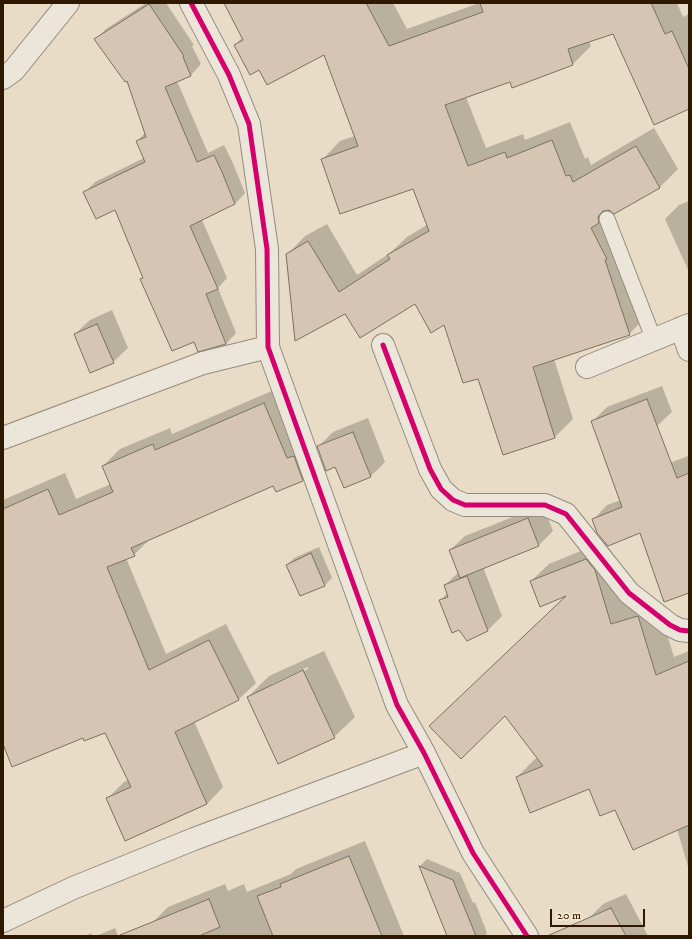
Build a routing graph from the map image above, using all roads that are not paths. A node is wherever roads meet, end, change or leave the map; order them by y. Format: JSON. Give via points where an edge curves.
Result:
{"nodes":[{"id":1,"x":68,"y":3,"type":"edge"},
{"id":2,"x":191,"y":3,"type":"edge"},
{"id":3,"x":3,"y":78,"type":"edge"},
{"id":4,"x":607,"y":218,"type":"dead end"},
{"id":5,"x":685,"y":327,"type":"edge"},
{"id":6,"x":654,"y":340,"type":"junction"},
{"id":7,"x":383,"y":345,"type":"dead end"},
{"id":8,"x":268,"y":347,"type":"junction"},
{"id":9,"x":689,"y":350,"type":"edge"},
{"id":10,"x":587,"y":367,"type":"dead end"},
{"id":11,"x":3,"y":438,"type":"edge"},
{"id":12,"x":689,"y":631,"type":"edge"},
{"id":13,"x":424,"y":753,"type":"junction"},
{"id":14,"x":3,"y":921,"type":"edge"},
{"id":15,"x":527,"y":936,"type":"edge"}],
"edges":[{"from":1,"to":3,"type":"street","via":[[14,70]]},
{"from":2,"to":8,"type":"street","via":[[229,74],[249,124],[267,249]]},
{"from":4,"to":6,"type":"lane"},
{"from":5,"to":6,"type":"street"},
{"from":5,"to":9,"type":"street"},
{"from":6,"to":10,"type":"street"},
{"from":7,"to":12,"type":"street","via":[[430,469],[441,489],[453,500],[465,505],[545,505],[566,514],[629,593],[670,625]]},
{"from":8,"to":11,"type":"street","via":[[203,363]]},
{"from":8,"to":13,"type":"street","via":[[398,705]]},
{"from":13,"to":14,"type":"street","via":[[187,842],[73,888]]},
{"from":13,"to":15,"type":"street","via":[[473,853]]}]}
